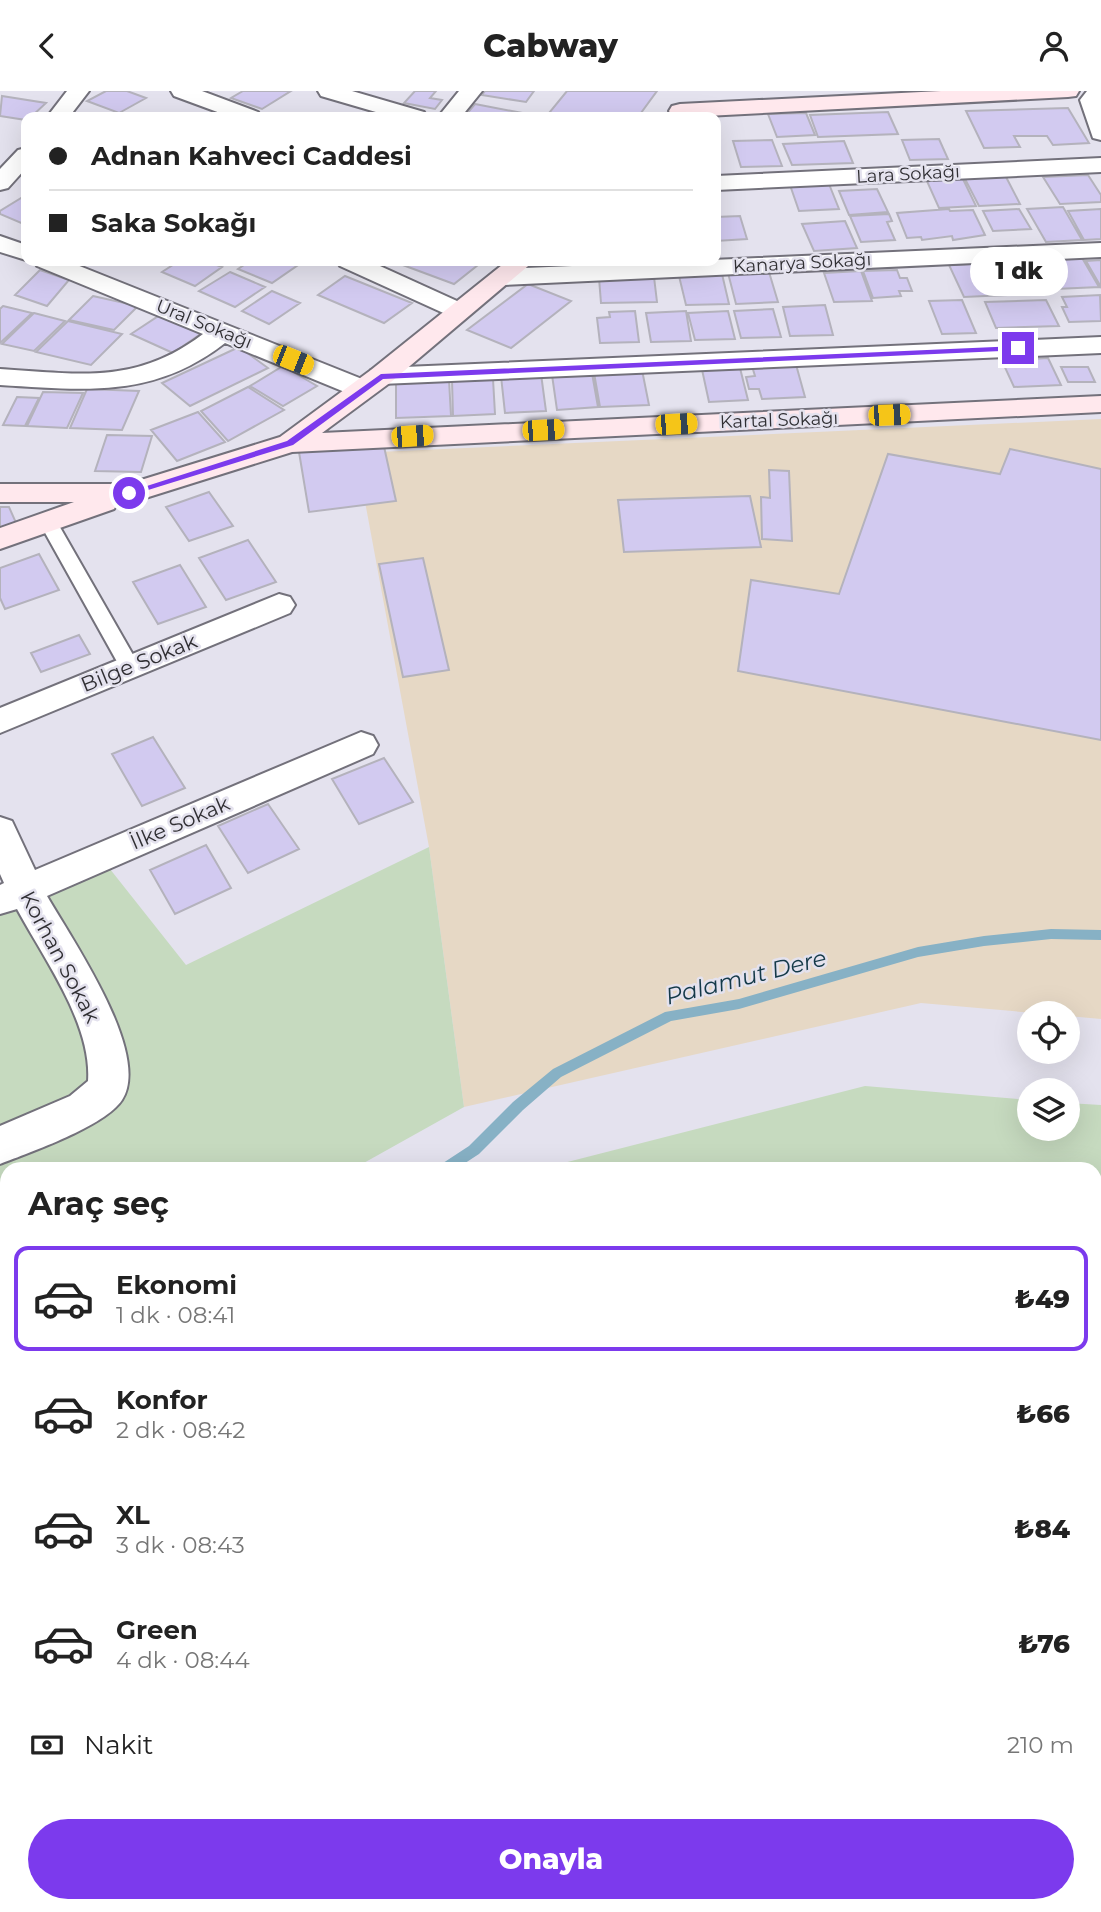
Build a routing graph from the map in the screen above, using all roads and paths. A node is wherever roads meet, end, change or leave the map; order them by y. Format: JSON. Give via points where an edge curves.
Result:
{"nodes":[{"id":1,"x":78,"y":91,"type":"edge"},
{"id":2,"x":182,"y":91,"type":"edge"},
{"id":3,"x":329,"y":91,"type":"edge"},
{"id":4,"x":471,"y":91,"type":"edge"},
{"id":5,"x":691,"y":91,"type":"edge"},
{"id":6,"x":1068,"y":91,"type":"edge"},
{"id":7,"x":1098,"y":91,"type":"edge"},
{"id":8,"x":62,"y":112,"type":"edge"},
{"id":9,"x":237,"y":112,"type":"edge"},
{"id":10,"x":399,"y":112,"type":"edge"},
{"id":11,"x":453,"y":112,"type":"edge"},
{"id":12,"x":678,"y":112,"type":"edge"},
{"id":13,"x":711,"y":112,"type":"edge"},
{"id":14,"x":1101,"y":133,"type":"edge"},
{"id":15,"x":21,"y":160,"type":"edge"},
{"id":16,"x":1101,"y":165,"type":"edge"},
{"id":17,"x":0,"y":183,"type":"edge"},
{"id":18,"x":721,"y":183,"type":"edge"},
{"id":19,"x":0,"y":243,"type":"edge"},
{"id":20,"x":1101,"y":250,"type":"edge"},
{"id":21,"x":21,"y":251,"type":"edge"},
{"id":22,"x":721,"y":262,"type":"edge"},
{"id":23,"x":59,"y":266,"type":"edge"},
{"id":24,"x":360,"y":266,"type":"edge"},
{"id":25,"x":606,"y":266,"type":"edge"},
{"id":26,"x":513,"y":269,"type":"edge"},
{"id":27,"x":459,"y":311,"type":"junction"},
{"id":28,"x":223,"y":331,"type":"junction"},
{"id":29,"x":1101,"y":345,"type":"edge"},
{"id":30,"x":0,"y":377,"type":"edge"},
{"id":31,"x":372,"y":382,"type":"junction"},
{"id":32,"x":1101,"y":404,"type":"edge"},
{"id":33,"x":290,"y":443,"type":"junction"},
{"id":34,"x":0,"y":493,"type":"edge"},
{"id":35,"x":129,"y":493,"type":"junction"},
{"id":36,"x":48,"y":522,"type":"junction"},
{"id":37,"x":0,"y":540,"type":"edge"},
{"id":38,"x":279,"y":605,"type":"dead end"},
{"id":39,"x":130,"y":667,"type":"junction"},
{"id":40,"x":0,"y":720,"type":"edge"},
{"id":41,"x":361,"y":745,"type":"dead end"},
{"id":42,"x":0,"y":831,"type":"edge"},
{"id":43,"x":12,"y":895,"type":"edge"},
{"id":44,"x":0,"y":1145,"type":"edge"}],
"edges":[{"from":1,"to":8,"type":"street"},
{"from":2,"to":9,"type":"street"},
{"from":3,"to":10,"type":"street"},
{"from":4,"to":11,"type":"street"},
{"from":5,"to":12,"type":"main road"},
{"from":6,"to":13,"type":"main road"},
{"from":7,"to":14,"type":"street","via":[[1091,100]]},
{"from":15,"to":17,"type":"street"},
{"from":16,"to":18,"type":"street","name":"Lara Sokağı"},
{"from":19,"to":21,"type":"street"},
{"from":20,"to":22,"type":"street","name":"Kanarya Sokağı"},
{"from":23,"to":28,"type":"street","name":"Ural Sokağı"},
{"from":24,"to":27,"type":"street"},
{"from":25,"to":26,"type":"street","name":"Kanarya Sokağı"},
{"from":26,"to":27,"type":"main road"},
{"from":27,"to":31,"type":"main road"},
{"from":28,"to":30,"type":"street","via":[[186,359],[144,375],[93,382]]},
{"from":28,"to":31,"type":"street","name":"Ural Sokağı"},
{"from":29,"to":31,"type":"street"},
{"from":31,"to":33,"type":"main road"},
{"from":32,"to":33,"type":"main road","name":"Kartal Sokağı"},
{"from":33,"to":35,"type":"main road"},
{"from":34,"to":35,"type":"main road"},
{"from":35,"to":36,"type":"main road"},
{"from":36,"to":37,"type":"main road"},
{"from":36,"to":39,"type":"lane"},
{"from":38,"to":39,"type":"street","name":"Bilge Sokak"},
{"from":39,"to":40,"type":"street","name":"Bilge Sokak"},
{"from":41,"to":43,"type":"street","name":"İlke Sokak"},
{"from":42,"to":43,"type":"street","name":"Korhan Sokak"},
{"from":43,"to":44,"type":"street","name":"Korhan Sokak","via":[[92,1009],[109,1061],[107,1089],[83,1109]]}]}
